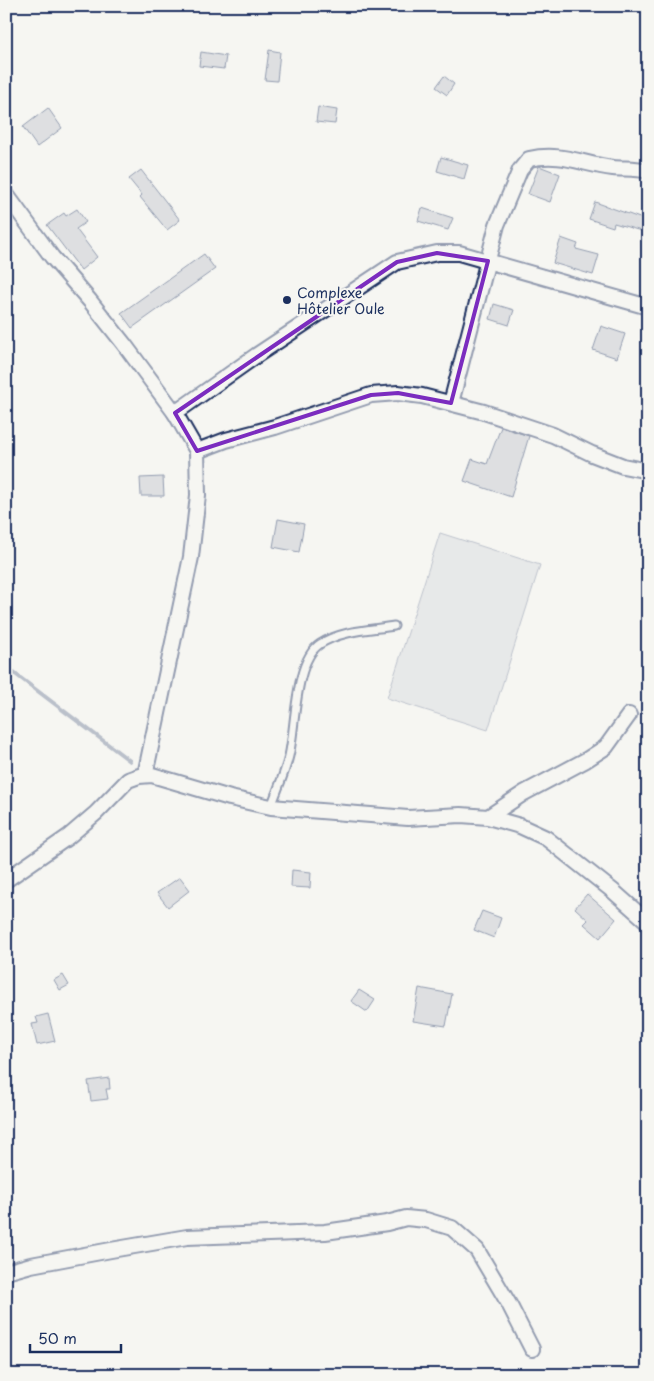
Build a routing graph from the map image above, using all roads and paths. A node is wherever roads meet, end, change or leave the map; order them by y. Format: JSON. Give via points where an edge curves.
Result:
{"nodes":[{"id":1,"x":648,"y":171,"type":"edge"},
{"id":2,"x":6,"y":194,"type":"edge"},
{"id":3,"x":488,"y":261,"type":"junction"},
{"id":4,"x":648,"y":307,"type":"edge"},
{"id":5,"x":451,"y":403,"type":"junction"},
{"id":6,"x":175,"y":414,"type":"junction"},
{"id":7,"x":197,"y":451,"type":"junction"},
{"id":8,"x":648,"y":471,"type":"edge"},
{"id":9,"x":394,"y":626,"type":"dead end"},
{"id":10,"x":629,"y":715,"type":"dead end"},
{"id":11,"x":145,"y":775,"type":"junction"},
{"id":12,"x":271,"y":807,"type":"junction"},
{"id":13,"x":488,"y":817,"type":"junction"},
{"id":14,"x":6,"y":880,"type":"edge"},
{"id":15,"x":648,"y":922,"type":"edge"},
{"id":16,"x":6,"y":1272,"type":"edge"},
{"id":17,"x":532,"y":1349,"type":"dead end"}],
"edges":[{"from":1,"to":3,"type":"street","via":[[562,157],[529,159],[520,170],[497,225]]},
{"from":2,"to":6,"type":"street"},
{"from":3,"to":4,"type":"street"},
{"from":3,"to":5,"type":"street"},
{"from":3,"to":6,"type":"street","via":[[459,253],[445,253],[397,262]]},
{"from":5,"to":7,"type":"street","via":[[422,396],[371,395]]},
{"from":5,"to":8,"type":"street","via":[[553,435],[623,466]]},
{"from":6,"to":7,"type":"street"},
{"from":7,"to":11,"type":"street","via":[[198,494],[191,557]]},
{"from":9,"to":12,"type":"lane","via":[[340,634],[319,645],[304,665],[289,756]]},
{"from":10,"to":13,"type":"street","via":[[606,747]]},
{"from":11,"to":12,"type":"street"},
{"from":11,"to":14,"type":"street","via":[[128,780],[68,837]]},
{"from":12,"to":13,"type":"street","via":[[408,818]]},
{"from":13,"to":15,"type":"street","via":[[546,838]]},
{"from":16,"to":17,"type":"street","via":[[187,1237],[325,1232],[406,1218],[426,1220],[452,1228],[477,1250]]}]}
